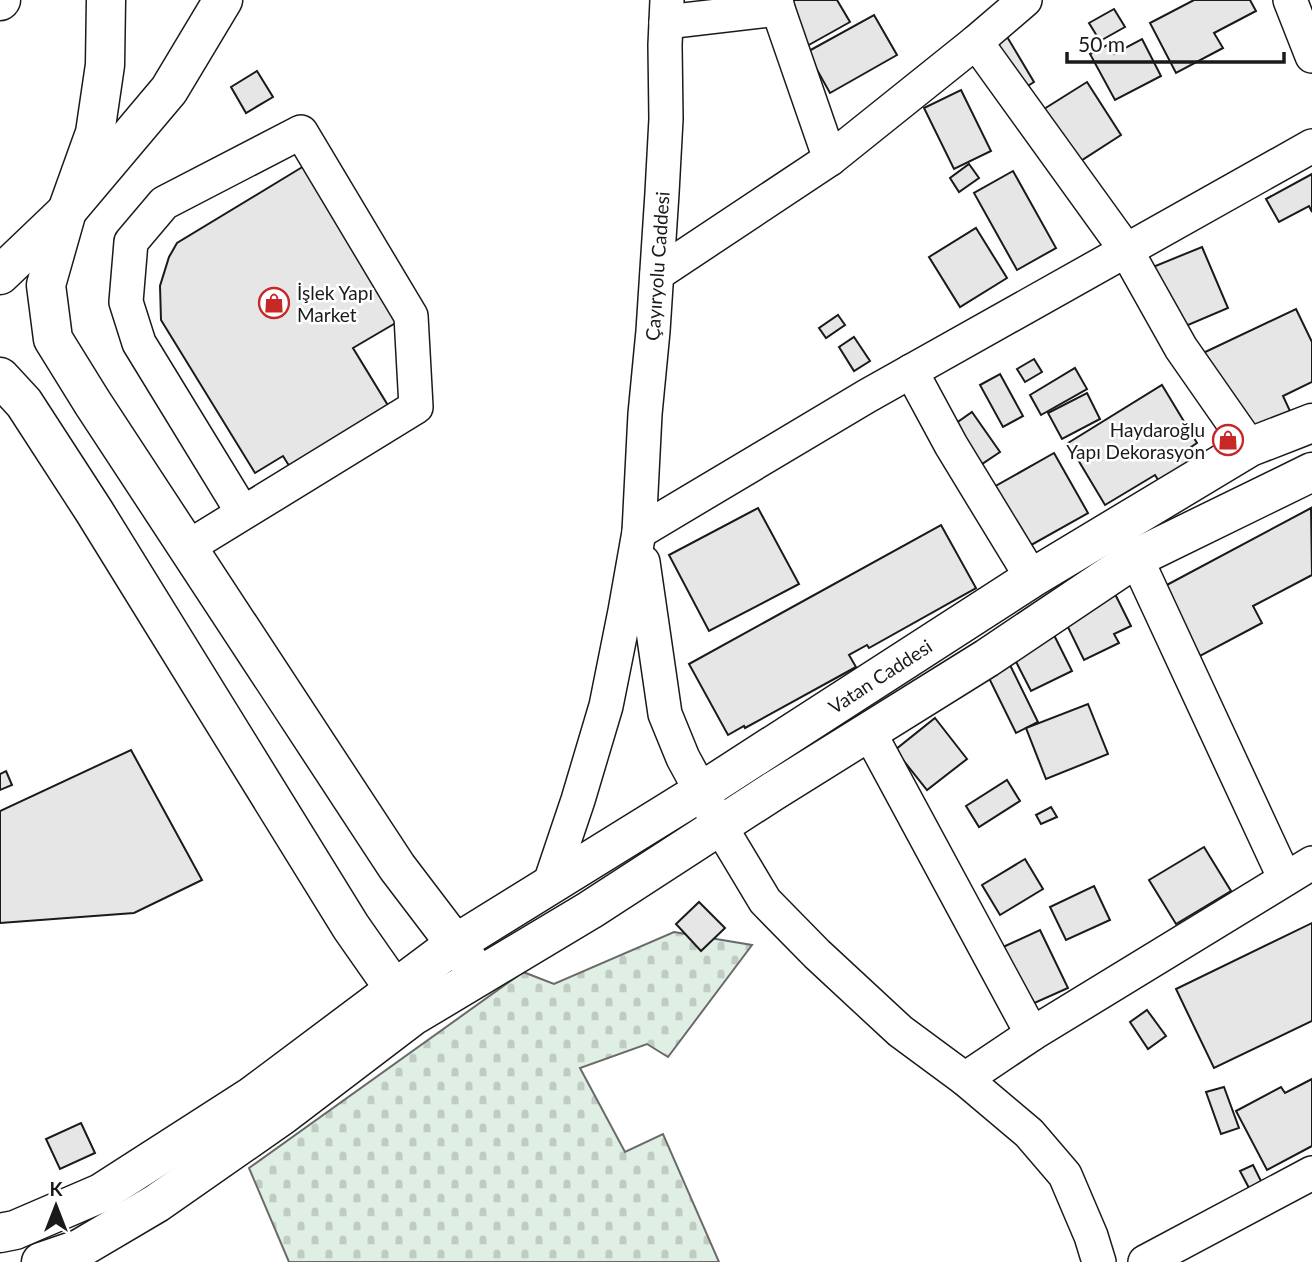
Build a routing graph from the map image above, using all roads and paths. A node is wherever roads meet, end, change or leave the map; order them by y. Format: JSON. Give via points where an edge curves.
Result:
{"nodes":[{"id":1,"x":106,"y":0,"type":"edge"},
{"id":2,"x":223,"y":0,"type":"edge"},
{"id":3,"x":1025,"y":0,"type":"edge"},
{"id":4,"x":1290,"y":0,"type":"edge"},
{"id":5,"x":777,"y":5,"type":"edge"},
{"id":6,"x":667,"y":11,"type":"edge"},
{"id":7,"x":976,"y":42,"type":"junction"},
{"id":8,"x":1312,"y":56,"type":"edge"},
{"id":9,"x":1312,"y":146,"type":"edge"},
{"id":10,"x":830,"y":159,"type":"junction"},
{"id":11,"x":67,"y":211,"type":"junction"},
{"id":12,"x":1126,"y":250,"type":"junction"},
{"id":13,"x":657,"y":274,"type":"junction"},
{"id":14,"x":0,"y":275,"type":"edge"},
{"id":15,"x":911,"y":371,"type":"junction"},
{"id":16,"x":0,"y":377,"type":"edge"},
{"id":17,"x":1312,"y":423,"type":"edge"},
{"id":18,"x":1251,"y":447,"type":"junction"},
{"id":19,"x":1312,"y":472,"type":"edge"},
{"id":20,"x":243,"y":513,"type":"junction"},
{"id":21,"x":639,"y":532,"type":"junction"},
{"id":22,"x":188,"y":547,"type":"junction"},
{"id":23,"x":1136,"y":558,"type":"junction"},
{"id":24,"x":1031,"y":578,"type":"junction"},
{"id":25,"x":869,"y":732,"type":"junction"},
{"id":26,"x":702,"y":791,"type":"junction"},
{"id":27,"x":720,"y":826,"type":"junction"},
{"id":28,"x":1298,"y":871,"type":"edge"},
{"id":29,"x":549,"y":886,"type":"junction"},
{"id":30,"x":455,"y":944,"type":"junction"},
{"id":31,"x":480,"y":976,"type":"junction"},
{"id":32,"x":404,"y":1003,"type":"junction"},
{"id":33,"x":1031,"y":1034,"type":"junction"},
{"id":34,"x":965,"y":1079,"type":"junction"},
{"id":35,"x":1312,"y":1173,"type":"edge"},
{"id":36,"x":0,"y":1233,"type":"edge"},
{"id":37,"x":41,"y":1262,"type":"edge"},
{"id":38,"x":1099,"y":1262,"type":"edge"},
{"id":39,"x":1145,"y":1262,"type":"edge"}],
"edges":[{"from":1,"to":11,"type":"main road","via":[[105,65],[95,133]]},
{"from":2,"to":11,"type":"main road","via":[[169,90]]},
{"from":3,"to":7,"type":"street"},
{"from":4,"to":8,"type":"street"},
{"from":5,"to":6,"type":"street"},
{"from":5,"to":10,"type":"street"},
{"from":6,"to":13,"type":"street","name":"Çayıryolu Caddesi"},
{"from":7,"to":10,"type":"street"},
{"from":7,"to":12,"type":"street"},
{"from":9,"to":12,"type":"street"},
{"from":10,"to":13,"type":"street"},
{"from":11,"to":14,"type":"main road"},
{"from":11,"to":22,"type":"main road","via":[[46,285],[53,339]]},
{"from":12,"to":15,"type":"street"},
{"from":12,"to":18,"type":"street","via":[[1181,348]]},
{"from":13,"to":21,"type":"street","name":"Çayıryolu Caddesi"},
{"from":15,"to":21,"type":"street"},
{"from":15,"to":24,"type":"street"},
{"from":16,"to":32,"type":"main road","via":[[24,404],[94,511],[351,927]]},
{"from":17,"to":18,"type":"main road","name":"Vatan Caddesi"},
{"from":18,"to":24,"type":"main road","name":"Vatan Caddesi"},
{"from":19,"to":23,"type":"main road"},
{"from":20,"to":20,"type":"street","via":[[416,407],[411,316],[301,132],[164,203],[131,242],[127,302],[139,343]]},
{"from":20,"to":22,"type":"street"},
{"from":21,"to":26,"type":"street","via":[[665,714]]},
{"from":21,"to":29,"type":"street","via":[[606,706]]},
{"from":22,"to":30,"type":"main road","via":[[397,867]]},
{"from":23,"to":25,"type":"main road"},
{"from":23,"to":28,"type":"street"},
{"from":24,"to":26,"type":"main road","name":"Vatan Caddesi"},
{"from":25,"to":27,"type":"main road"},
{"from":25,"to":33,"type":"street"},
{"from":26,"to":27,"type":"street"},
{"from":26,"to":29,"type":"main road","name":"Vatan Caddesi"},
{"from":27,"to":31,"type":"main road"},
{"from":27,"to":34,"type":"street","via":[[765,901],[900,1031]]},
{"from":28,"to":33,"type":"street"},
{"from":29,"to":30,"type":"main road","name":"Vatan Caddesi"},
{"from":30,"to":31,"type":"main road"},
{"from":30,"to":32,"type":"main road","name":"Vatan Caddesi"},
{"from":31,"to":32,"type":"main road"},
{"from":32,"to":36,"type":"main road","via":[[101,1193]]},
{"from":32,"to":37,"type":"main road","via":[[283,1115],[157,1203],[79,1249]]},
{"from":33,"to":34,"type":"street"},
{"from":34,"to":38,"type":"street","via":[[1029,1133],[1065,1175]]},
{"from":35,"to":39,"type":"street"}]}
